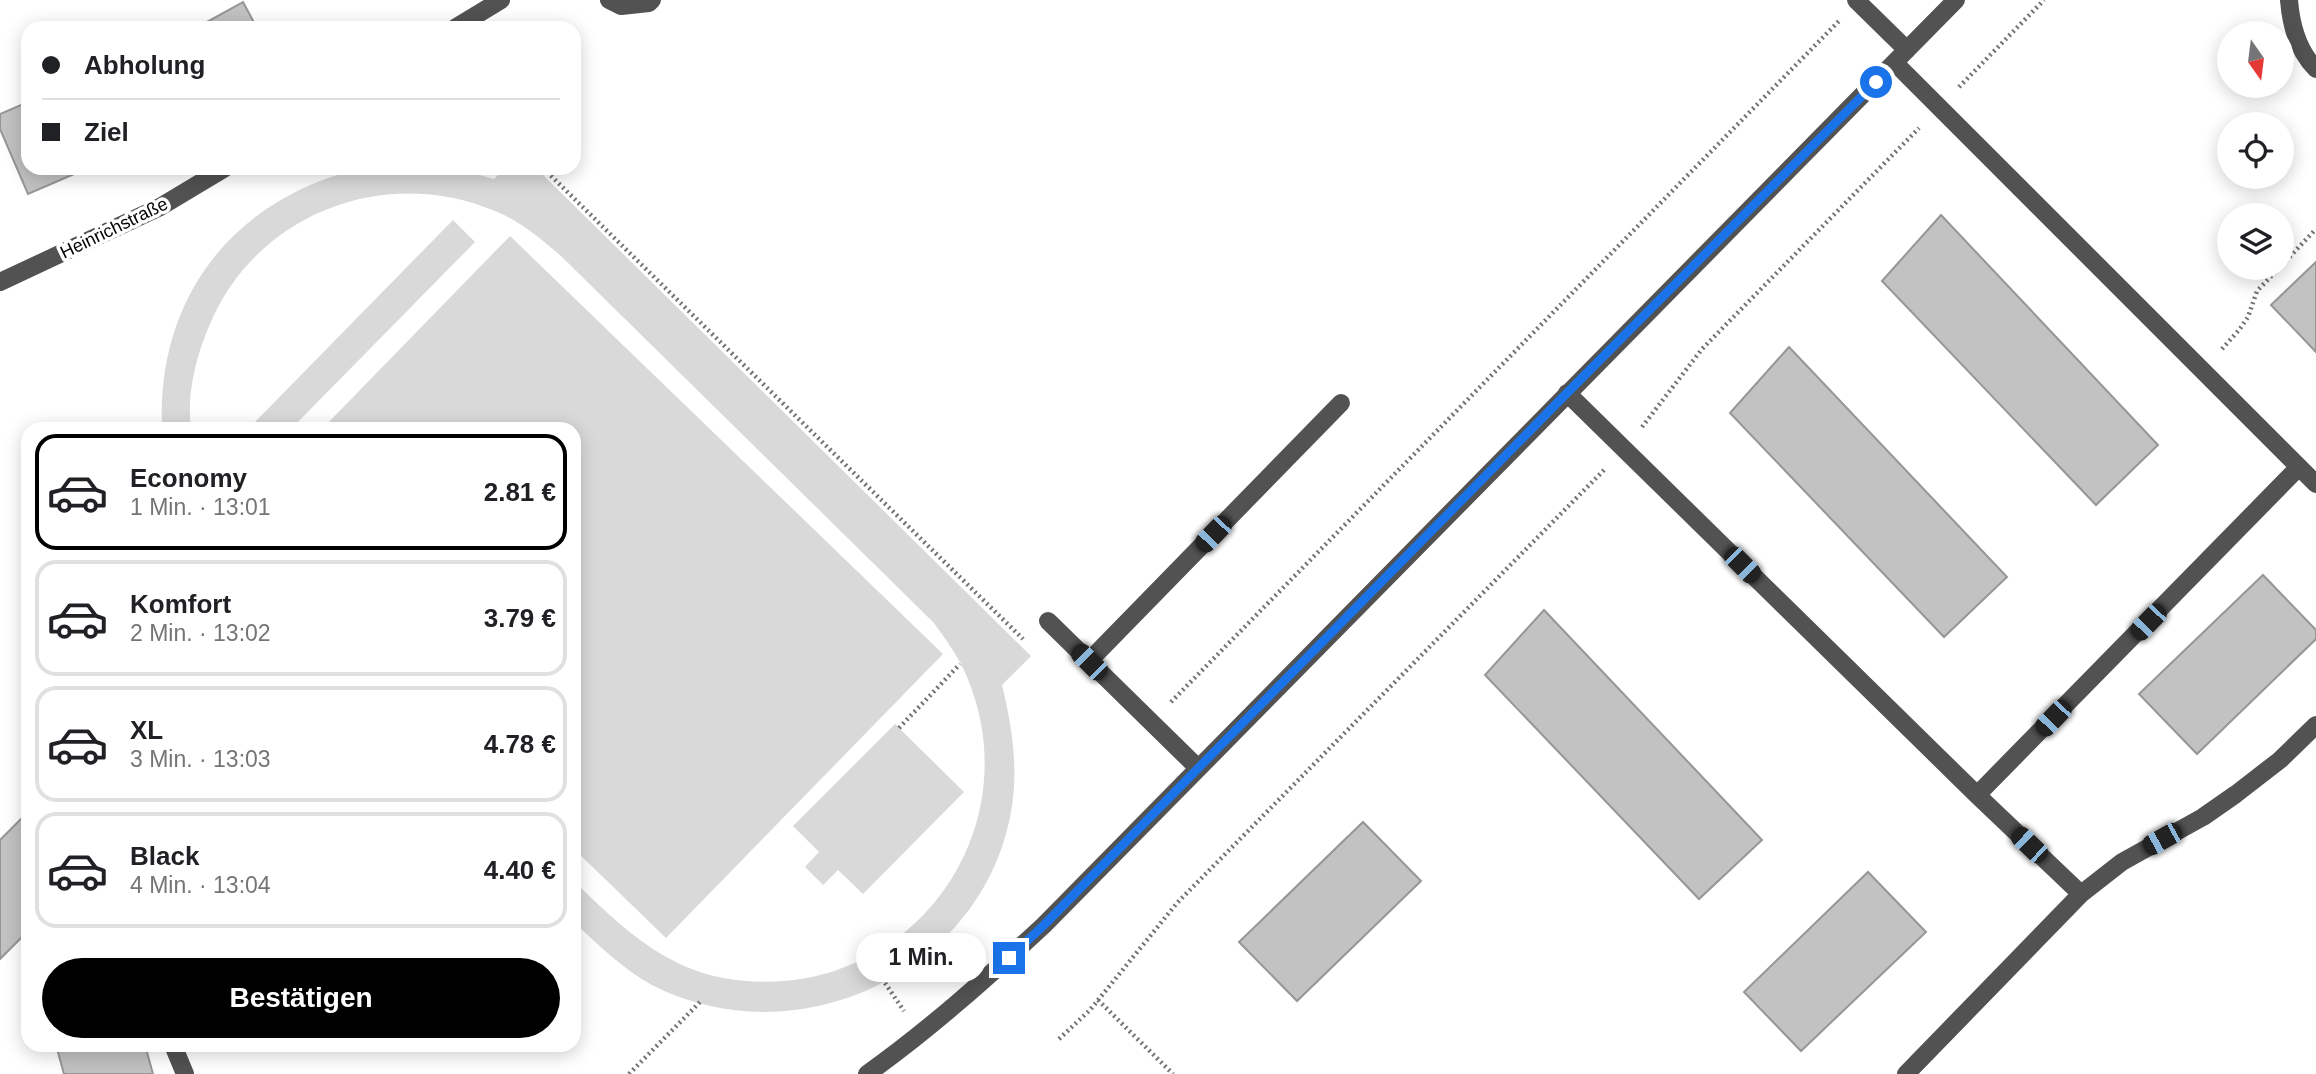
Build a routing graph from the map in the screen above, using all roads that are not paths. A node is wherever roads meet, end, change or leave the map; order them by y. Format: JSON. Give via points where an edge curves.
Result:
{"nodes":[{"id":1,"x":501,"y":0,"type":"edge"},
{"id":2,"x":609,"y":0,"type":"edge"},
{"id":3,"x":1956,"y":0,"type":"edge"},
{"id":4,"x":2290,"y":0,"type":"edge"},
{"id":5,"x":1857,"y":1,"type":"edge"},
{"id":6,"x":650,"y":2,"type":"edge"},
{"id":7,"x":466,"y":21,"type":"edge"},
{"id":8,"x":1901,"y":57,"type":"junction"},
{"id":9,"x":2316,"y":69,"type":"edge"},
{"id":10,"x":213,"y":175,"type":"edge"},
{"id":11,"x":0,"y":282,"type":"edge"},
{"id":12,"x":1567,"y":393,"type":"junction"},
{"id":13,"x":1342,"y":403,"type":"dead end"},
{"id":14,"x":2299,"y":467,"type":"junction"},
{"id":15,"x":2316,"y":484,"type":"edge"},
{"id":16,"x":1048,"y":621,"type":"dead end"},
{"id":17,"x":1089,"y":662,"type":"junction"},
{"id":18,"x":2316,"y":725,"type":"edge"},
{"id":19,"x":1198,"y":768,"type":"junction"},
{"id":20,"x":1977,"y":796,"type":"junction"},
{"id":21,"x":2081,"y":894,"type":"junction"},
{"id":22,"x":176,"y":1052,"type":"edge"},
{"id":23,"x":185,"y":1074,"type":"edge"},
{"id":24,"x":867,"y":1074,"type":"edge"},
{"id":25,"x":1906,"y":1074,"type":"edge"}],
"edges":[{"from":1,"to":7,"type":"street"},
{"from":2,"to":6,"type":"street","via":[[621,6]]},
{"from":3,"to":8,"type":"street"},
{"from":4,"to":9,"type":"street","via":[[2291,22],[2307,60]]},
{"from":5,"to":8,"type":"street"},
{"from":8,"to":12,"type":"street"},
{"from":8,"to":14,"type":"street","via":[[1939,107]]},
{"from":10,"to":11,"type":"street","name":"Heinrichstraße","via":[[160,207]]},
{"from":12,"to":19,"type":"street"},
{"from":12,"to":20,"type":"street"},
{"from":13,"to":17,"type":"street"},
{"from":14,"to":15,"type":"street"},
{"from":14,"to":20,"type":"street"},
{"from":16,"to":17,"type":"street"},
{"from":17,"to":19,"type":"street"},
{"from":18,"to":21,"type":"street","via":[[2236,794],[2122,862]]},
{"from":19,"to":24,"type":"street","via":[[992,974]]},
{"from":20,"to":21,"type":"street"},
{"from":21,"to":25,"type":"street"},
{"from":22,"to":23,"type":"street"}]}
